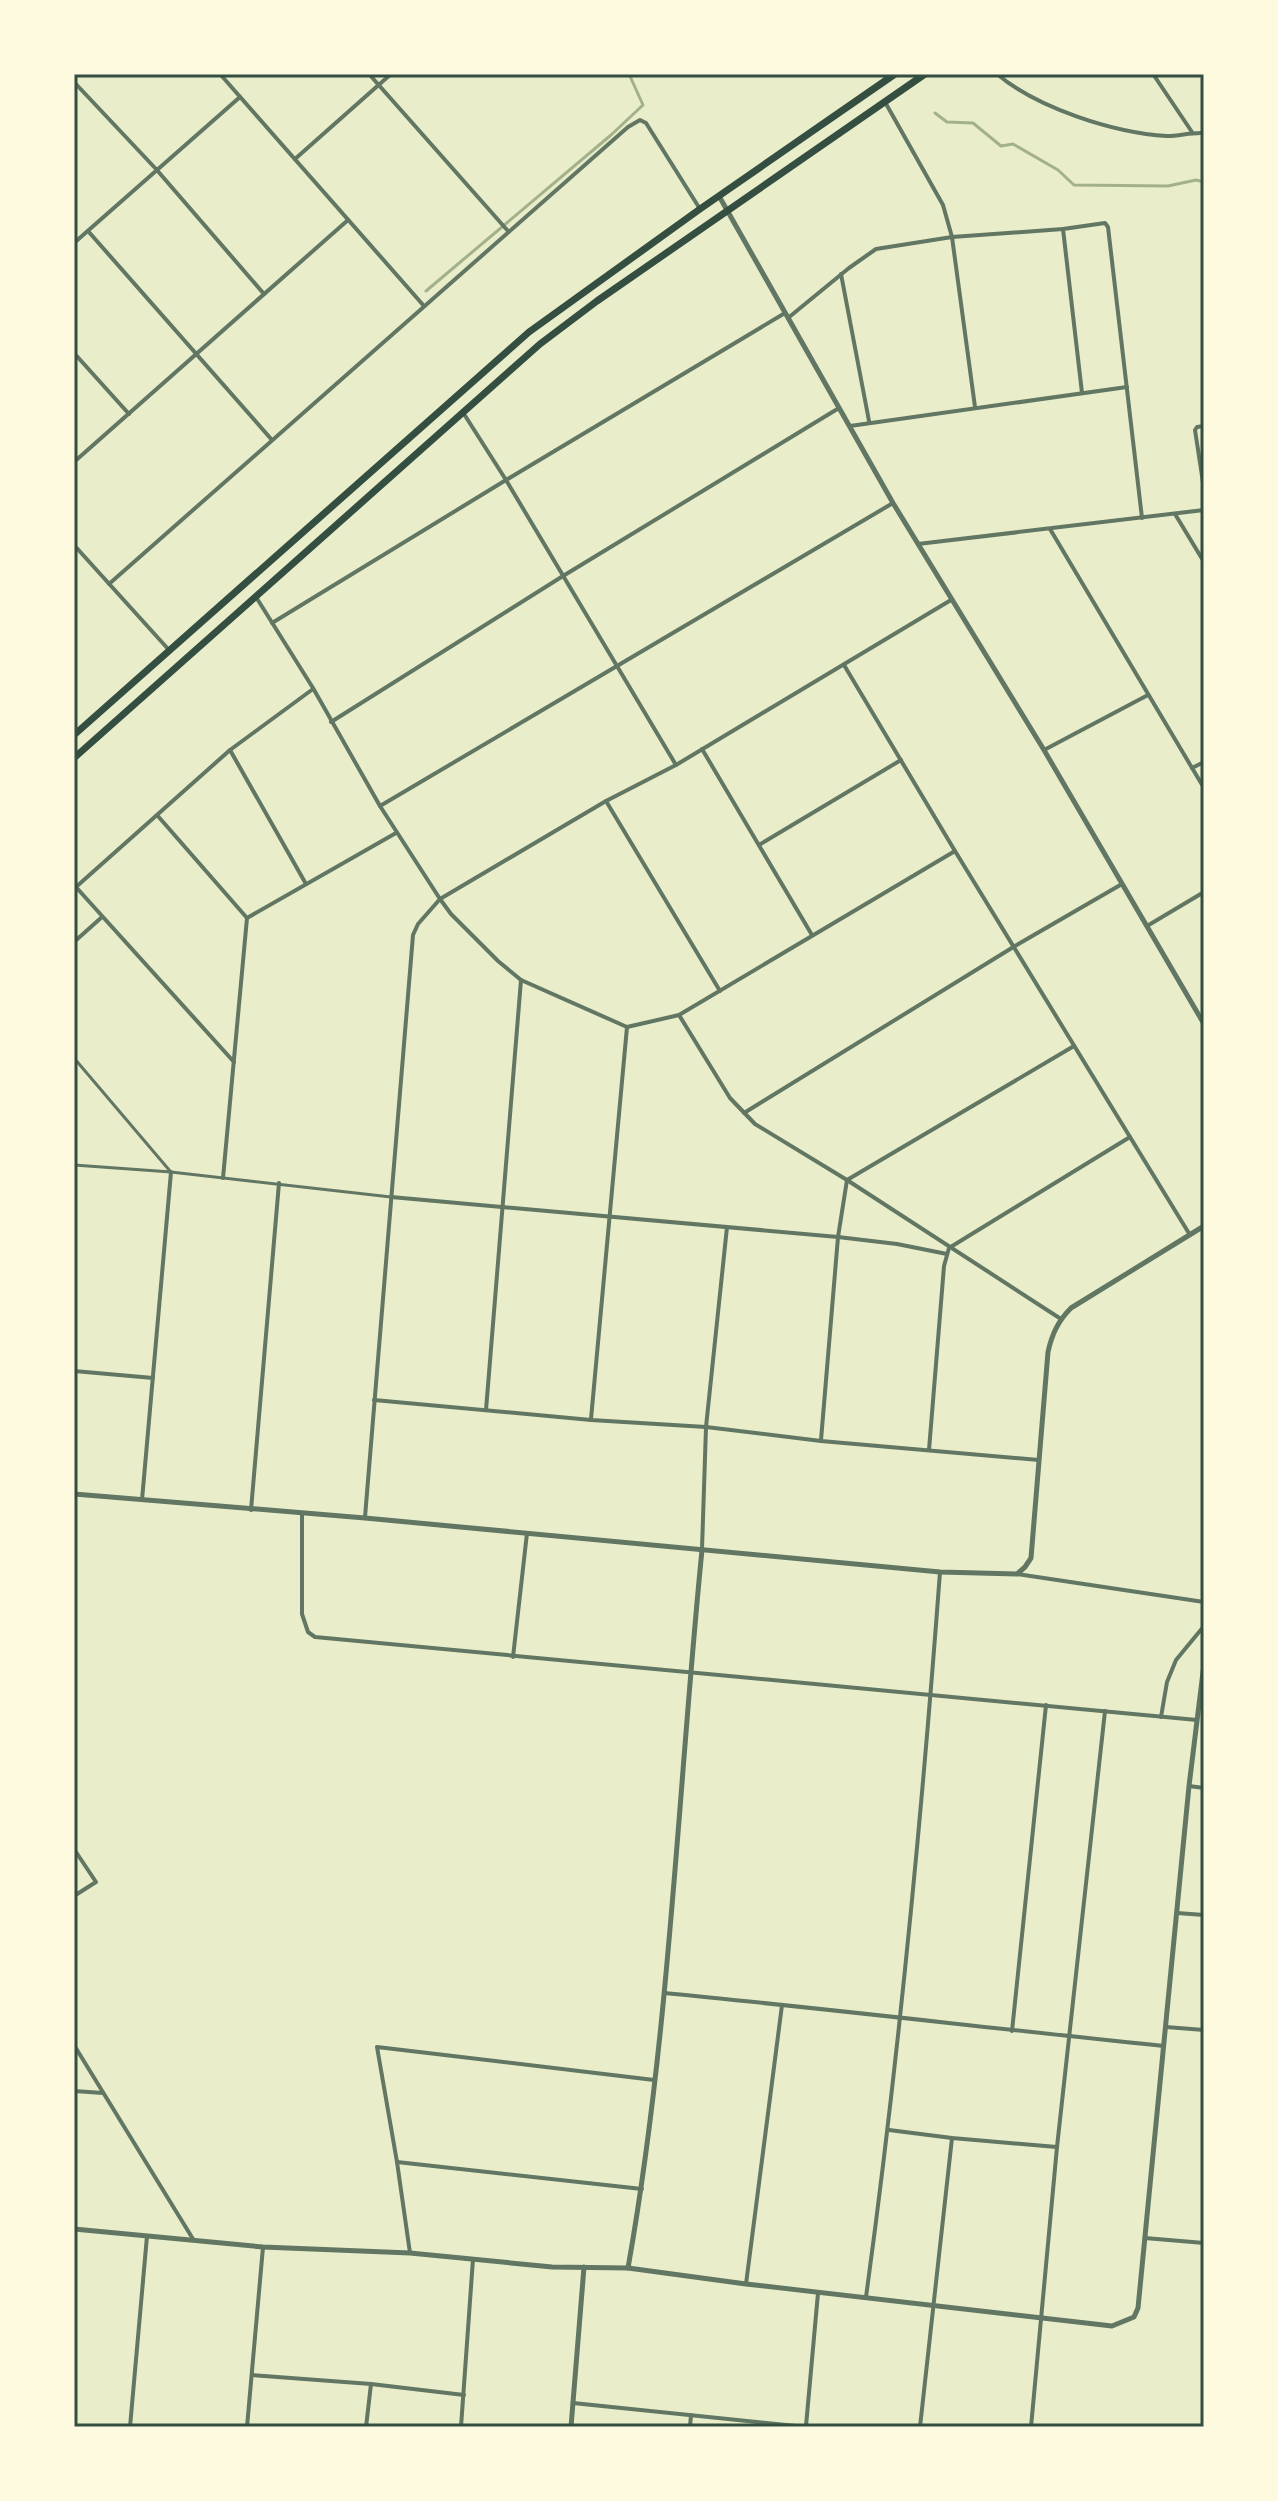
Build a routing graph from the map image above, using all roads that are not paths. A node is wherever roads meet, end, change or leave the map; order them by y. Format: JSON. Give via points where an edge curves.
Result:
{"nodes":[{"id":1,"x":220,"y":74,"type":"edge"},
{"id":2,"x":369,"y":74,"type":"edge"},
{"id":3,"x":391,"y":74,"type":"edge"},
{"id":4,"x":895,"y":74,"type":"edge"},
{"id":5,"x":925,"y":74,"type":"edge"},
{"id":6,"x":997,"y":74,"type":"edge"},
{"id":7,"x":1153,"y":74,"type":"edge"},
{"id":8,"x":75,"y":78,"type":"edge"},
{"id":9,"x":379,"y":85,"type":"junction"},
{"id":10,"x":240,"y":97,"type":"junction"},
{"id":11,"x":885,"y":102,"type":"junction"},
{"id":12,"x":1192,"y":132,"type":"junction"},
{"id":13,"x":1204,"y":133,"type":"edge"},
{"id":14,"x":295,"y":159,"type":"junction"},
{"id":15,"x":156,"y":169,"type":"junction"},
{"id":16,"x":719,"y":196,"type":"junction"},
{"id":17,"x":700,"y":209,"type":"junction"},
{"id":18,"x":729,"y":212,"type":"junction"},
{"id":19,"x":348,"y":220,"type":"junction"},
{"id":20,"x":1063,"y":229,"type":"junction"},
{"id":21,"x":88,"y":231,"type":"junction"},
{"id":22,"x":508,"y":232,"type":"junction"},
{"id":23,"x":952,"y":237,"type":"junction"},
{"id":24,"x":74,"y":243,"type":"edge"},
{"id":25,"x":841,"y":274,"type":"junction"},
{"id":26,"x":264,"y":294,"type":"junction"},
{"id":27,"x":424,"y":306,"type":"junction"},
{"id":28,"x":786,"y":316,"type":"junction"},
{"id":29,"x":74,"y":353,"type":"edge"},
{"id":30,"x":197,"y":354,"type":"junction"},
{"id":31,"x":1127,"y":387,"type":"junction"},
{"id":32,"x":1082,"y":393,"type":"junction"},
{"id":33,"x":975,"y":407,"type":"junction"},
{"id":34,"x":839,"y":408,"type":"junction"},
{"id":35,"x":462,"y":412,"type":"junction"},
{"id":36,"x":129,"y":414,"type":"junction"},
{"id":37,"x":869,"y":421,"type":"junction"},
{"id":38,"x":850,"y":426,"type":"junction"},
{"id":39,"x":1204,"y":426,"type":"edge"},
{"id":40,"x":272,"y":440,"type":"junction"},
{"id":41,"x":74,"y":462,"type":"edge"},
{"id":42,"x":506,"y":480,"type":"junction"},
{"id":43,"x":1204,"y":489,"type":"edge"},
{"id":44,"x":893,"y":503,"type":"junction"},
{"id":45,"x":1204,"y":510,"type":"edge"},
{"id":46,"x":1175,"y":514,"type":"junction"},
{"id":47,"x":1142,"y":518,"type":"junction"},
{"id":48,"x":1050,"y":529,"type":"junction"},
{"id":49,"x":918,"y":544,"type":"junction"},
{"id":50,"x":74,"y":545,"type":"edge"},
{"id":51,"x":1204,"y":562,"type":"edge"},
{"id":52,"x":563,"y":576,"type":"junction"},
{"id":53,"x":109,"y":584,"type":"junction"},
{"id":54,"x":256,"y":597,"type":"junction"},
{"id":55,"x":951,"y":600,"type":"junction"},
{"id":56,"x":272,"y":623,"type":"junction"},
{"id":57,"x":169,"y":651,"type":"junction"},
{"id":58,"x":844,"y":665,"type":"junction"},
{"id":59,"x":615,"y":666,"type":"junction"},
{"id":60,"x":313,"y":688,"type":"junction"},
{"id":61,"x":1148,"y":695,"type":"junction"},
{"id":62,"x":331,"y":722,"type":"junction"},
{"id":63,"x":74,"y":735,"type":"edge"},
{"id":64,"x":702,"y":749,"type":"junction"},
{"id":65,"x":230,"y":750,"type":"junction"},
{"id":66,"x":1044,"y":750,"type":"junction"},
{"id":67,"x":74,"y":758,"type":"edge"},
{"id":68,"x":901,"y":760,"type":"junction"},
{"id":69,"x":1204,"y":762,"type":"edge"},
{"id":70,"x":676,"y":765,"type":"junction"},
{"id":71,"x":1192,"y":769,"type":"junction"},
{"id":72,"x":1204,"y":788,"type":"edge"},
{"id":73,"x":606,"y":801,"type":"junction"},
{"id":74,"x":380,"y":806,"type":"junction"},
{"id":75,"x":157,"y":815,"type":"junction"},
{"id":76,"x":397,"y":832,"type":"junction"},
{"id":77,"x":759,"y":845,"type":"junction"},
{"id":78,"x":955,"y":851,"type":"junction"},
{"id":79,"x":306,"y":884,"type":"junction"},
{"id":80,"x":1122,"y":884,"type":"junction"},
{"id":81,"x":75,"y":886,"type":"edge"},
{"id":82,"x":1204,"y":892,"type":"edge"},
{"id":83,"x":440,"y":899,"type":"junction"},
{"id":84,"x":102,"y":917,"type":"junction"},
{"id":85,"x":247,"y":918,"type":"junction"},
{"id":86,"x":1147,"y":926,"type":"junction"},
{"id":87,"x":812,"y":935,"type":"junction"},
{"id":88,"x":74,"y":942,"type":"edge"},
{"id":89,"x":1015,"y":946,"type":"junction"},
{"id":90,"x":521,"y":980,"type":"junction"},
{"id":91,"x":720,"y":991,"type":"junction"},
{"id":92,"x":679,"y":1015,"type":"junction"},
{"id":93,"x":1204,"y":1024,"type":"edge"},
{"id":94,"x":627,"y":1027,"type":"junction"},
{"id":95,"x":1074,"y":1046,"type":"junction"},
{"id":96,"x":74,"y":1058,"type":"edge"},
{"id":97,"x":234,"y":1062,"type":"junction"},
{"id":98,"x":743,"y":1114,"type":"junction"},
{"id":99,"x":1130,"y":1137,"type":"junction"},
{"id":100,"x":74,"y":1165,"type":"edge"},
{"id":101,"x":171,"y":1172,"type":"junction"},
{"id":102,"x":223,"y":1178,"type":"junction"},
{"id":103,"x":847,"y":1180,"type":"junction"},
{"id":104,"x":279,"y":1183,"type":"junction"},
{"id":105,"x":391,"y":1197,"type":"junction"},
{"id":106,"x":503,"y":1207,"type":"junction"},
{"id":107,"x":608,"y":1216,"type":"junction"},
{"id":108,"x":1204,"y":1226,"type":"edge"},
{"id":109,"x":727,"y":1227,"type":"junction"},
{"id":110,"x":1190,"y":1235,"type":"junction"},
{"id":111,"x":838,"y":1237,"type":"junction"},
{"id":112,"x":948,"y":1251,"type":"junction"},
{"id":113,"x":1061,"y":1319,"type":"junction"},
{"id":114,"x":74,"y":1371,"type":"edge"},
{"id":115,"x":153,"y":1378,"type":"junction"},
{"id":116,"x":374,"y":1400,"type":"junction"},
{"id":117,"x":486,"y":1410,"type":"junction"},
{"id":118,"x":591,"y":1420,"type":"junction"},
{"id":119,"x":706,"y":1427,"type":"junction"},
{"id":120,"x":821,"y":1441,"type":"junction"},
{"id":121,"x":929,"y":1450,"type":"junction"},
{"id":122,"x":1039,"y":1460,"type":"junction"},
{"id":123,"x":74,"y":1494,"type":"edge"},
{"id":124,"x":142,"y":1500,"type":"junction"},
{"id":125,"x":251,"y":1510,"type":"junction"},
{"id":126,"x":302,"y":1514,"type":"junction"},
{"id":127,"x":365,"y":1518,"type":"junction"},
{"id":128,"x":527,"y":1533,"type":"junction"},
{"id":129,"x":702,"y":1549,"type":"junction"},
{"id":130,"x":940,"y":1572,"type":"junction"},
{"id":131,"x":1017,"y":1574,"type":"junction"},
{"id":132,"x":1204,"y":1602,"type":"edge"},
{"id":133,"x":1204,"y":1626,"type":"edge"},
{"id":134,"x":513,"y":1657,"type":"junction"},
{"id":135,"x":1204,"y":1664,"type":"edge"},
{"id":136,"x":692,"y":1672,"type":"junction"},
{"id":137,"x":931,"y":1694,"type":"junction"},
{"id":138,"x":1046,"y":1705,"type":"junction"},
{"id":139,"x":1105,"y":1711,"type":"junction"},
{"id":140,"x":1161,"y":1717,"type":"junction"},
{"id":141,"x":1197,"y":1720,"type":"junction"},
{"id":142,"x":1189,"y":1786,"type":"junction"},
{"id":143,"x":1204,"y":1788,"type":"edge"},
{"id":144,"x":74,"y":1849,"type":"edge"},
{"id":145,"x":74,"y":1896,"type":"edge"},
{"id":146,"x":1177,"y":1913,"type":"junction"},
{"id":147,"x":1204,"y":1915,"type":"edge"},
{"id":148,"x":664,"y":1993,"type":"junction"},
{"id":149,"x":782,"y":2005,"type":"junction"},
{"id":150,"x":901,"y":2016,"type":"junction"},
{"id":151,"x":1166,"y":2027,"type":"junction"},
{"id":152,"x":1204,"y":2030,"type":"edge"},
{"id":153,"x":1012,"y":2031,"type":"junction"},
{"id":154,"x":1070,"y":2036,"type":"junction"},
{"id":155,"x":74,"y":2045,"type":"edge"},
{"id":156,"x":1164,"y":2046,"type":"junction"},
{"id":157,"x":654,"y":2080,"type":"junction"},
{"id":158,"x":74,"y":2091,"type":"edge"},
{"id":159,"x":104,"y":2093,"type":"junction"},
{"id":160,"x":889,"y":2130,"type":"junction"},
{"id":161,"x":952,"y":2138,"type":"junction"},
{"id":162,"x":1057,"y":2147,"type":"junction"},
{"id":163,"x":397,"y":2162,"type":"junction"},
{"id":164,"x":642,"y":2189,"type":"junction"},
{"id":165,"x":74,"y":2229,"type":"edge"},
{"id":166,"x":147,"y":2236,"type":"junction"},
{"id":167,"x":1145,"y":2238,"type":"junction"},
{"id":168,"x":193,"y":2239,"type":"junction"},
{"id":169,"x":1204,"y":2243,"type":"edge"},
{"id":170,"x":263,"y":2247,"type":"junction"},
{"id":171,"x":410,"y":2253,"type":"junction"},
{"id":172,"x":473,"y":2259,"type":"junction"},
{"id":173,"x":584,"y":2267,"type":"junction"},
{"id":174,"x":628,"y":2268,"type":"junction"},
{"id":175,"x":746,"y":2284,"type":"junction"},
{"id":176,"x":818,"y":2293,"type":"junction"},
{"id":177,"x":866,"y":2297,"type":"junction"},
{"id":178,"x":934,"y":2304,"type":"junction"},
{"id":179,"x":1041,"y":2319,"type":"junction"},
{"id":180,"x":252,"y":2375,"type":"junction"},
{"id":181,"x":371,"y":2384,"type":"junction"},
{"id":182,"x":464,"y":2395,"type":"junction"},
{"id":183,"x":573,"y":2403,"type":"junction"},
{"id":184,"x":691,"y":2415,"type":"junction"},
{"id":185,"x":130,"y":2427,"type":"edge"},
{"id":186,"x":247,"y":2427,"type":"edge"},
{"id":187,"x":366,"y":2427,"type":"edge"},
{"id":188,"x":461,"y":2427,"type":"edge"},
{"id":189,"x":571,"y":2427,"type":"edge"},
{"id":190,"x":690,"y":2427,"type":"edge"},
{"id":191,"x":806,"y":2427,"type":"edge"},
{"id":192,"x":920,"y":2427,"type":"edge"},
{"id":193,"x":1031,"y":2427,"type":"edge"}],
"edges":[{"from":1,"to":10,"type":"street"},
{"from":2,"to":9,"type":"street"},
{"from":3,"to":9,"type":"street"},
{"from":4,"to":16,"type":"highway"},
{"from":5,"to":11,"type":"highway"},
{"from":6,"to":12,"type":"street","via":[[1012,87],[1072,114],[1164,136]]},
{"from":7,"to":12,"type":"street"},
{"from":8,"to":15,"type":"street"},
{"from":9,"to":14,"type":"street"},
{"from":9,"to":22,"type":"street"},
{"from":10,"to":14,"type":"street"},
{"from":10,"to":15,"type":"street"},
{"from":11,"to":18,"type":"highway"},
{"from":11,"to":23,"type":"street","via":[[937,190]]},
{"from":12,"to":13,"type":"street"},
{"from":14,"to":19,"type":"street"},
{"from":15,"to":21,"type":"street"},
{"from":15,"to":26,"type":"street"},
{"from":16,"to":17,"type":"highway"},
{"from":16,"to":18,"type":"street"},
{"from":17,"to":22,"type":"street","via":[[640,120]]},
{"from":17,"to":57,"type":"highway","via":[[529,332]]},
{"from":18,"to":28,"type":"street"},
{"from":18,"to":35,"type":"highway","via":[[597,301]]},
{"from":19,"to":26,"type":"street"},
{"from":19,"to":27,"type":"street"},
{"from":20,"to":23,"type":"street"},
{"from":20,"to":31,"type":"street","via":[[1107,224]]},
{"from":20,"to":32,"type":"street"},
{"from":21,"to":24,"type":"street"},
{"from":21,"to":30,"type":"street"},
{"from":22,"to":27,"type":"street"},
{"from":23,"to":25,"type":"street","via":[[876,249]]},
{"from":23,"to":33,"type":"street"},
{"from":25,"to":28,"type":"street"},
{"from":25,"to":37,"type":"street"},
{"from":26,"to":30,"type":"street"},
{"from":27,"to":40,"type":"street"},
{"from":28,"to":34,"type":"street"},
{"from":28,"to":42,"type":"street"},
{"from":29,"to":36,"type":"street"},
{"from":30,"to":36,"type":"street"},
{"from":30,"to":40,"type":"street"},
{"from":31,"to":32,"type":"street"},
{"from":31,"to":47,"type":"street"},
{"from":32,"to":33,"type":"street"},
{"from":33,"to":37,"type":"street"},
{"from":34,"to":38,"type":"street"},
{"from":34,"to":52,"type":"street"},
{"from":35,"to":42,"type":"street"},
{"from":35,"to":54,"type":"highway"},
{"from":36,"to":41,"type":"street"},
{"from":37,"to":38,"type":"street"},
{"from":38,"to":44,"type":"street"},
{"from":39,"to":43,"type":"street","via":[[1195,430]]},
{"from":40,"to":53,"type":"street"},
{"from":42,"to":52,"type":"street"},
{"from":42,"to":56,"type":"street"},
{"from":44,"to":49,"type":"street"},
{"from":44,"to":59,"type":"street"},
{"from":45,"to":46,"type":"street"},
{"from":46,"to":47,"type":"street"},
{"from":46,"to":51,"type":"street"},
{"from":47,"to":48,"type":"street"},
{"from":48,"to":49,"type":"street"},
{"from":48,"to":61,"type":"street"},
{"from":49,"to":55,"type":"street"},
{"from":50,"to":53,"type":"street"},
{"from":52,"to":59,"type":"street"},
{"from":52,"to":62,"type":"street"},
{"from":53,"to":57,"type":"street"},
{"from":54,"to":56,"type":"street"},
{"from":54,"to":67,"type":"highway"},
{"from":55,"to":58,"type":"street"},
{"from":55,"to":66,"type":"street"},
{"from":56,"to":60,"type":"street"},
{"from":57,"to":63,"type":"highway"},
{"from":58,"to":64,"type":"street"},
{"from":58,"to":68,"type":"street"},
{"from":59,"to":70,"type":"street"},
{"from":59,"to":74,"type":"street"},
{"from":60,"to":62,"type":"street"},
{"from":60,"to":65,"type":"street"},
{"from":61,"to":66,"type":"street"},
{"from":61,"to":71,"type":"street"},
{"from":62,"to":74,"type":"street"},
{"from":64,"to":70,"type":"street"},
{"from":64,"to":77,"type":"street"},
{"from":65,"to":75,"type":"street"},
{"from":65,"to":79,"type":"street"},
{"from":66,"to":80,"type":"street"},
{"from":68,"to":77,"type":"street"},
{"from":68,"to":78,"type":"street"},
{"from":69,"to":71,"type":"street"},
{"from":70,"to":73,"type":"street"},
{"from":71,"to":72,"type":"street"},
{"from":73,"to":83,"type":"street"},
{"from":73,"to":91,"type":"street"},
{"from":74,"to":76,"type":"street"},
{"from":75,"to":81,"type":"street"},
{"from":75,"to":85,"type":"street"},
{"from":76,"to":79,"type":"street"},
{"from":76,"to":83,"type":"street"},
{"from":77,"to":87,"type":"street"},
{"from":78,"to":87,"type":"street"},
{"from":78,"to":89,"type":"street"},
{"from":79,"to":85,"type":"street"},
{"from":80,"to":86,"type":"street"},
{"from":80,"to":89,"type":"street"},
{"from":81,"to":84,"type":"street"},
{"from":82,"to":86,"type":"street"},
{"from":83,"to":90,"type":"street"},
{"from":83,"to":105,"type":"street","via":[[413,935]]},
{"from":84,"to":88,"type":"street"},
{"from":84,"to":97,"type":"street"},
{"from":85,"to":97,"type":"street"},
{"from":86,"to":93,"type":"street"},
{"from":87,"to":91,"type":"street"},
{"from":89,"to":95,"type":"street"},
{"from":89,"to":98,"type":"street"},
{"from":90,"to":94,"type":"street"},
{"from":90,"to":106,"type":"street"},
{"from":91,"to":92,"type":"street"},
{"from":92,"to":94,"type":"street"},
{"from":92,"to":98,"type":"street"},
{"from":94,"to":107,"type":"street"},
{"from":95,"to":99,"type":"street"},
{"from":95,"to":103,"type":"street"},
{"from":96,"to":101,"type":"street"},
{"from":97,"to":102,"type":"street"},
{"from":98,"to":103,"type":"street"},
{"from":99,"to":110,"type":"street"},
{"from":99,"to":112,"type":"street"},
{"from":100,"to":101,"type":"street"},
{"from":101,"to":102,"type":"street"},
{"from":101,"to":115,"type":"street"},
{"from":102,"to":104,"type":"street"},
{"from":103,"to":111,"type":"street"},
{"from":103,"to":112,"type":"street"},
{"from":104,"to":105,"type":"street"},
{"from":104,"to":125,"type":"street"},
{"from":105,"to":106,"type":"street"},
{"from":105,"to":116,"type":"street"},
{"from":106,"to":107,"type":"street"},
{"from":106,"to":117,"type":"street"},
{"from":107,"to":109,"type":"street"},
{"from":107,"to":118,"type":"street"},
{"from":108,"to":110,"type":"street"},
{"from":109,"to":111,"type":"street"},
{"from":109,"to":119,"type":"street"},
{"from":110,"to":113,"type":"street"},
{"from":111,"to":112,"type":"street"},
{"from":111,"to":120,"type":"street"},
{"from":112,"to":113,"type":"street"},
{"from":112,"to":121,"type":"street"},
{"from":113,"to":122,"type":"street","via":[[1048,1352]]},
{"from":114,"to":115,"type":"street"},
{"from":115,"to":124,"type":"street"},
{"from":116,"to":117,"type":"street"},
{"from":116,"to":127,"type":"street"},
{"from":117,"to":118,"type":"street"},
{"from":118,"to":119,"type":"street"},
{"from":119,"to":120,"type":"street"},
{"from":119,"to":129,"type":"street"},
{"from":120,"to":121,"type":"street"},
{"from":121,"to":122,"type":"street"},
{"from":122,"to":131,"type":"street","via":[[1031,1558]]},
{"from":123,"to":124,"type":"street"},
{"from":124,"to":125,"type":"street"},
{"from":125,"to":126,"type":"street"},
{"from":126,"to":127,"type":"street"},
{"from":126,"to":134,"type":"street","via":[[302,1614],[315,1637]]},
{"from":127,"to":128,"type":"street"},
{"from":128,"to":129,"type":"street"},
{"from":128,"to":134,"type":"street"},
{"from":129,"to":130,"type":"street"},
{"from":129,"to":136,"type":"street"},
{"from":130,"to":131,"type":"street"},
{"from":130,"to":137,"type":"street"},
{"from":131,"to":132,"type":"street"},
{"from":133,"to":140,"type":"street","via":[[1176,1660]]},
{"from":134,"to":136,"type":"street"},
{"from":135,"to":141,"type":"street"},
{"from":136,"to":137,"type":"street"},
{"from":136,"to":148,"type":"street"},
{"from":137,"to":138,"type":"street"},
{"from":137,"to":150,"type":"street"},
{"from":138,"to":139,"type":"street"},
{"from":138,"to":153,"type":"street"},
{"from":139,"to":140,"type":"street"},
{"from":139,"to":154,"type":"street"},
{"from":140,"to":141,"type":"street"},
{"from":141,"to":142,"type":"street"},
{"from":142,"to":143,"type":"street"},
{"from":142,"to":146,"type":"street"},
{"from":144,"to":145,"type":"street","via":[[96,1882]]},
{"from":146,"to":147,"type":"street"},
{"from":146,"to":151,"type":"street"},
{"from":148,"to":149,"type":"street"},
{"from":148,"to":157,"type":"street"},
{"from":149,"to":150,"type":"street"},
{"from":149,"to":175,"type":"street"},
{"from":150,"to":153,"type":"street"},
{"from":150,"to":160,"type":"street"},
{"from":151,"to":152,"type":"street"},
{"from":151,"to":156,"type":"street"},
{"from":153,"to":154,"type":"street"},
{"from":154,"to":156,"type":"street"},
{"from":154,"to":162,"type":"street"},
{"from":155,"to":159,"type":"street"},
{"from":156,"to":167,"type":"street"},
{"from":157,"to":163,"type":"street","via":[[377,2047]]},
{"from":157,"to":164,"type":"street"},
{"from":158,"to":159,"type":"street"},
{"from":159,"to":168,"type":"street"},
{"from":160,"to":161,"type":"street"},
{"from":160,"to":177,"type":"street"},
{"from":161,"to":162,"type":"street"},
{"from":161,"to":178,"type":"street"},
{"from":162,"to":179,"type":"street"},
{"from":163,"to":164,"type":"street"},
{"from":163,"to":171,"type":"street"},
{"from":164,"to":174,"type":"street"},
{"from":165,"to":166,"type":"street"},
{"from":166,"to":168,"type":"street"},
{"from":166,"to":185,"type":"street"},
{"from":167,"to":169,"type":"street"},
{"from":167,"to":179,"type":"street","via":[[1134,2317],[1112,2326]]},
{"from":168,"to":170,"type":"street"},
{"from":170,"to":171,"type":"street"},
{"from":170,"to":180,"type":"street"},
{"from":171,"to":172,"type":"street"},
{"from":172,"to":173,"type":"street"},
{"from":172,"to":182,"type":"street"},
{"from":173,"to":174,"type":"street"},
{"from":173,"to":183,"type":"street"},
{"from":174,"to":175,"type":"street"},
{"from":175,"to":176,"type":"street"},
{"from":176,"to":177,"type":"street"},
{"from":176,"to":191,"type":"street"},
{"from":177,"to":178,"type":"street"},
{"from":178,"to":179,"type":"street"},
{"from":178,"to":192,"type":"street"},
{"from":179,"to":193,"type":"street"},
{"from":180,"to":181,"type":"street"},
{"from":180,"to":186,"type":"street"},
{"from":181,"to":182,"type":"street"},
{"from":181,"to":187,"type":"street"},
{"from":182,"to":188,"type":"street"},
{"from":183,"to":184,"type":"street"},
{"from":183,"to":189,"type":"street"},
{"from":184,"to":190,"type":"street"},
{"from":184,"to":191,"type":"street"}]}
